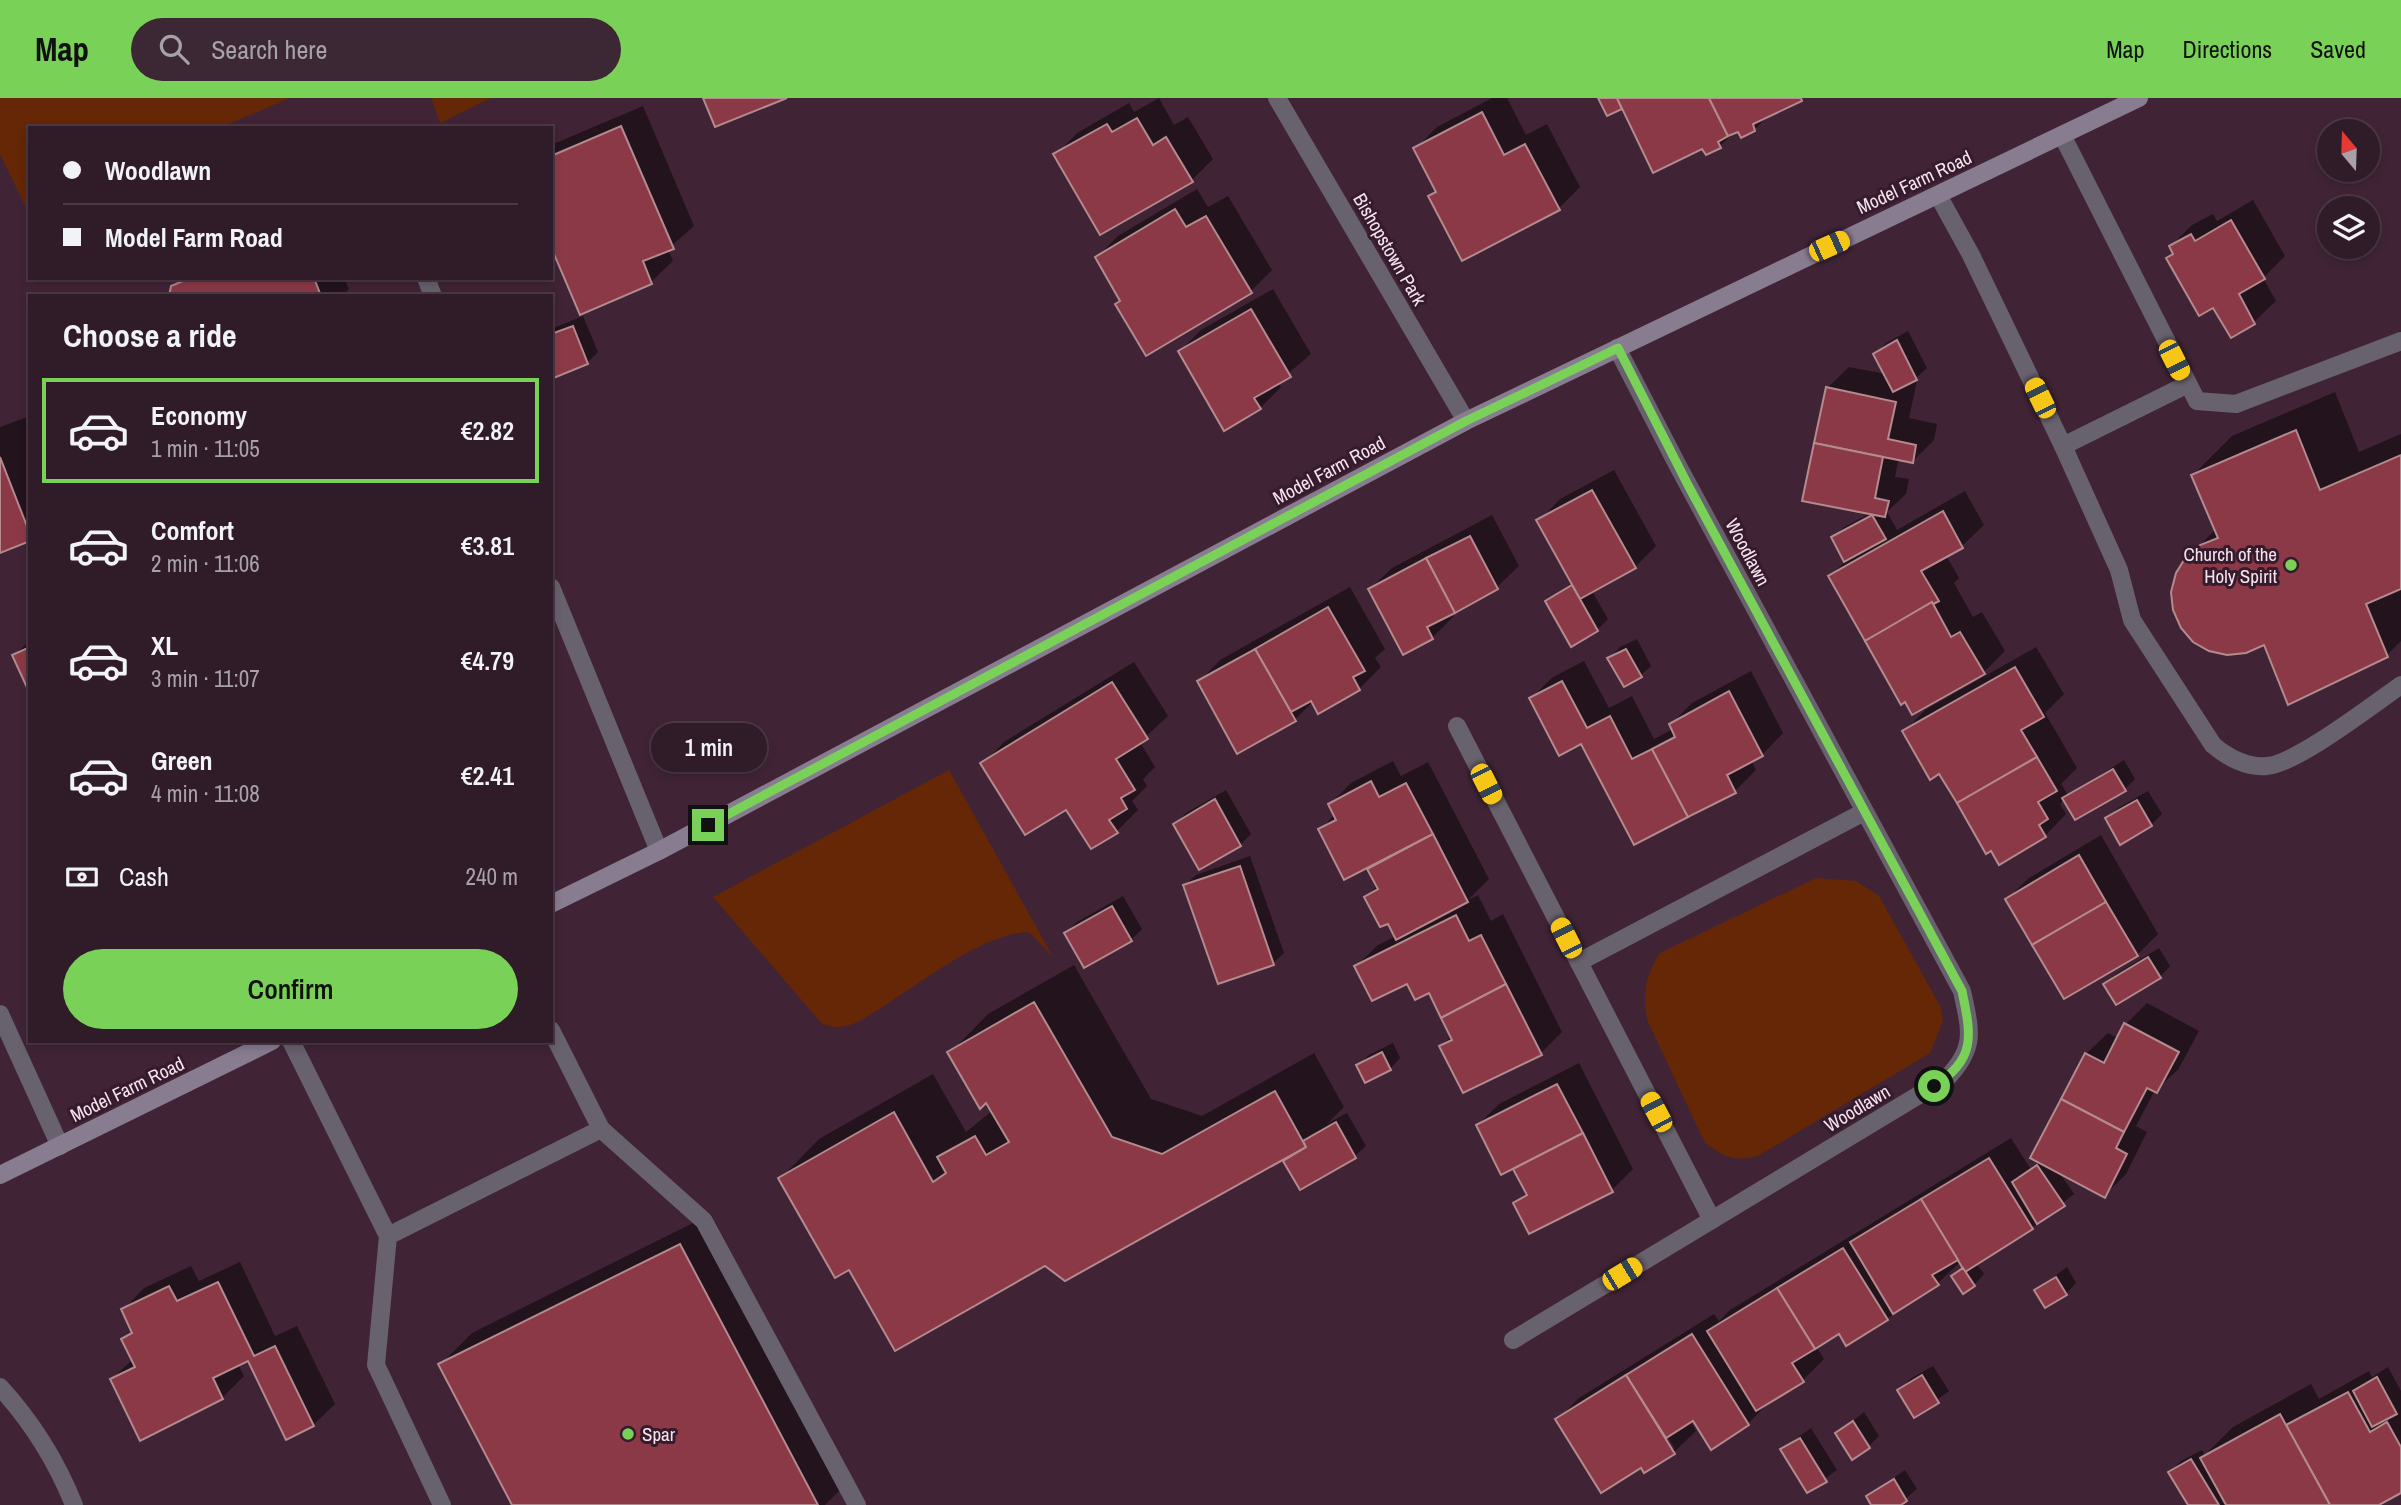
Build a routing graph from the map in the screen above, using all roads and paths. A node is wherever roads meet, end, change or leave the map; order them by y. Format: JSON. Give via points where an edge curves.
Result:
{"nodes":[{"id":1,"x":1277,"y":98,"type":"edge"},
{"id":2,"x":2139,"y":98,"type":"edge"},
{"id":3,"x":2062,"y":135,"type":"junction"},
{"id":4,"x":1938,"y":194,"type":"junction"},
{"id":5,"x":2401,"y":341,"type":"edge"},
{"id":6,"x":1618,"y":348,"type":"junction"},
{"id":7,"x":2186,"y":385,"type":"junction"},
{"id":8,"x":1466,"y":421,"type":"junction"},
{"id":9,"x":2063,"y":446,"type":"junction"},
{"id":10,"x":553,"y":591,"type":"edge"},
{"id":11,"x":2401,"y":685,"type":"edge"},
{"id":12,"x":1457,"y":726,"type":"dead end"},
{"id":13,"x":1864,"y":812,"type":"junction"},
{"id":14,"x":659,"y":851,"type":"junction"},
{"id":15,"x":553,"y":903,"type":"edge"},
{"id":16,"x":1579,"y":962,"type":"junction"},
{"id":17,"x":0,"y":1014,"type":"edge"},
{"id":18,"x":553,"y":1034,"type":"edge"},
{"id":19,"x":268,"y":1043,"type":"edge"},
{"id":20,"x":292,"y":1043,"type":"edge"},
{"id":21,"x":601,"y":1129,"type":"junction"},
{"id":22,"x":60,"y":1146,"type":"junction"},
{"id":23,"x":0,"y":1175,"type":"edge"},
{"id":24,"x":1712,"y":1220,"type":"junction"},
{"id":25,"x":388,"y":1236,"type":"junction"},
{"id":26,"x":1513,"y":1340,"type":"dead end"},
{"id":27,"x":0,"y":1387,"type":"edge"},
{"id":28,"x":74,"y":1505,"type":"edge"},
{"id":29,"x":442,"y":1505,"type":"edge"},
{"id":30,"x":857,"y":1505,"type":"edge"}],
"edges":[{"from":1,"to":8,"type":"street","name":"Bishopstown Park"},
{"from":2,"to":3,"type":"main road","name":"Model Farm Road"},
{"from":3,"to":4,"type":"main road","name":"Model Farm Road"},
{"from":3,"to":7,"type":"street"},
{"from":4,"to":6,"type":"main road","name":"Model Farm Road"},
{"from":4,"to":9,"type":"street"},
{"from":5,"to":7,"type":"street","via":[[2236,404],[2197,401]]},
{"from":6,"to":8,"type":"main road","name":"Model Farm Road"},
{"from":6,"to":13,"type":"street","name":"Woodlawn"},
{"from":7,"to":9,"type":"street"},
{"from":8,"to":14,"type":"main road","name":"Model Farm Road"},
{"from":9,"to":11,"type":"street","via":[[2119,570],[2132,620],[2213,745],[2227,757],[2267,766],[2276,763]]},
{"from":10,"to":14,"type":"street"},
{"from":12,"to":16,"type":"street"},
{"from":13,"to":16,"type":"street"},
{"from":13,"to":24,"type":"street","name":"Woodlawn","via":[[1962,991],[1969,1045],[1947,1077]]},
{"from":14,"to":15,"type":"main road","name":"Model Farm Road"},
{"from":16,"to":24,"type":"street"},
{"from":17,"to":22,"type":"street"},
{"from":18,"to":21,"type":"street"},
{"from":19,"to":22,"type":"main road","name":"Model Farm Road"},
{"from":20,"to":25,"type":"street"},
{"from":21,"to":25,"type":"street"},
{"from":21,"to":30,"type":"street","via":[[704,1221]]},
{"from":22,"to":23,"type":"main road","name":"Model Farm Road"},
{"from":24,"to":26,"type":"street","name":"Woodlawn"},
{"from":25,"to":29,"type":"street","via":[[376,1365]]},
{"from":27,"to":28,"type":"street","via":[[30,1421]]}]}
